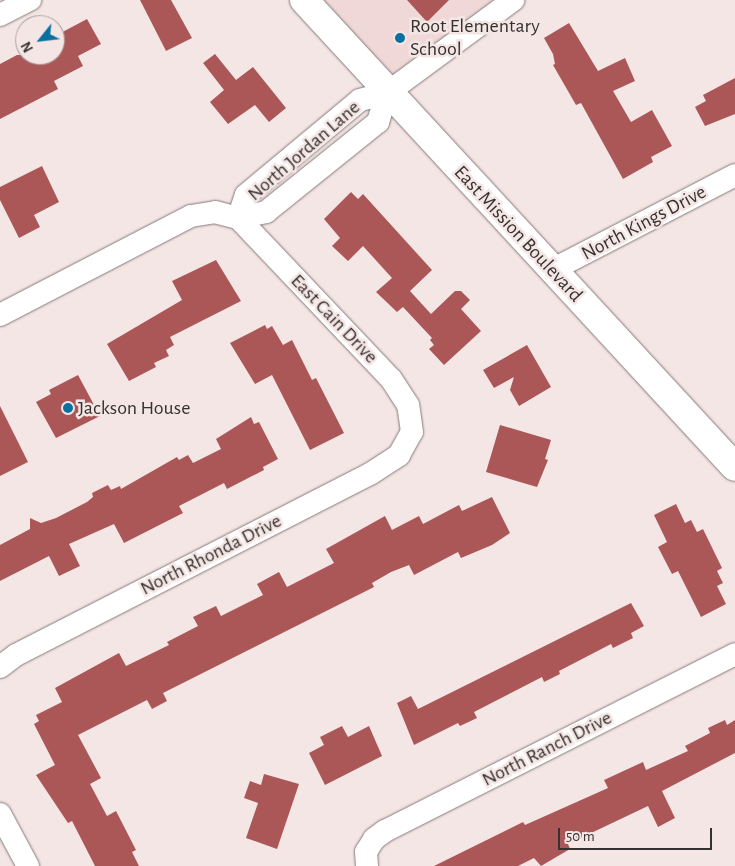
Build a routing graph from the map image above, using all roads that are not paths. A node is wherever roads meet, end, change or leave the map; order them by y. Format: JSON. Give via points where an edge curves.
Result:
{"nodes":[{"id":1,"x":30,"y":0,"type":"edge"},
{"id":2,"x":304,"y":0,"type":"edge"},
{"id":3,"x":513,"y":0,"type":"edge"},
{"id":4,"x":0,"y":16,"type":"edge"},
{"id":5,"x":387,"y":94,"type":"junction"},
{"id":6,"x":735,"y":175,"type":"edge"},
{"id":7,"x":238,"y":218,"type":"junction"},
{"id":8,"x":552,"y":270,"type":"junction"},
{"id":9,"x":0,"y":315,"type":"edge"},
{"id":10,"x":412,"y":432,"type":"joint"},
{"id":11,"x":735,"y":466,"type":"edge"},
{"id":12,"x":735,"y":654,"type":"edge"},
{"id":13,"x":0,"y":667,"type":"edge"},
{"id":14,"x":0,"y":814,"type":"edge"},
{"id":15,"x":367,"y":859,"type":"edge"},
{"id":16,"x":28,"y":866,"type":"edge"}],
"edges":[{"from":1,"to":4,"type":"street"},
{"from":2,"to":5,"type":"main road","name":"East Mission Boulevard"},
{"from":3,"to":5,"type":"street"},
{"from":5,"to":7,"type":"street","name":"North Jordan Lane","via":[[360,100],[246,195]]},
{"from":5,"to":8,"type":"main road","name":"East Mission Boulevard"},
{"from":6,"to":8,"type":"street","name":"North Kings Drive"},
{"from":7,"to":9,"type":"street","name":"North Jordan Lane","via":[[215,212],[191,216]]},
{"from":7,"to":10,"type":"street","name":"East Cain Drive","via":[[391,379],[408,405]]},
{"from":8,"to":11,"type":"main road","name":"East Mission Boulevard"},
{"from":10,"to":13,"type":"street","name":"North Rhonda Drive","via":[[399,455],[370,474],[16,655]]},
{"from":12,"to":15,"type":"street","name":"North Ranch Drive","via":[[385,831],[374,839]]},
{"from":14,"to":16,"type":"street"}]}
